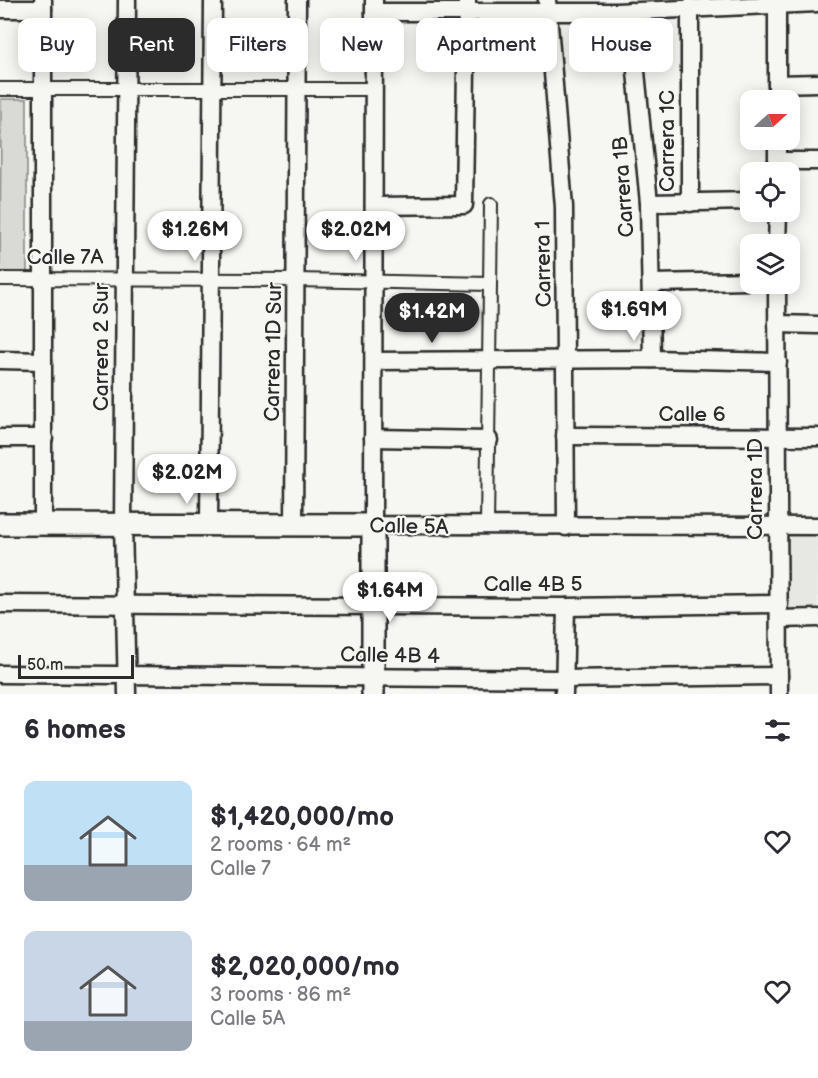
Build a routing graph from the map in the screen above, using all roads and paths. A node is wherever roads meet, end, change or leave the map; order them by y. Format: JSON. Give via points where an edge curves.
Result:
{"nodes":[{"id":1,"x":127,"y":0,"type":"edge"},
{"id":2,"x":213,"y":0,"type":"edge"},
{"id":3,"x":297,"y":0,"type":"edge"},
{"id":4,"x":777,"y":2,"type":"edge"},
{"id":5,"x":818,"y":3,"type":"edge"},
{"id":6,"x":43,"y":5,"type":"edge"},
{"id":7,"x":374,"y":6,"type":"edge"},
{"id":8,"x":467,"y":6,"type":"edge"},
{"id":9,"x":547,"y":6,"type":"edge"},
{"id":10,"x":690,"y":7,"type":"junction"},
{"id":11,"x":0,"y":9,"type":"edge"},
{"id":12,"x":630,"y":11,"type":"junction"},
{"id":13,"x":818,"y":83,"type":"edge"},
{"id":14,"x":297,"y":87,"type":"junction"},
{"id":15,"x":213,"y":88,"type":"junction"},
{"id":16,"x":374,"y":88,"type":"junction"},
{"id":17,"x":0,"y":89,"type":"edge"},
{"id":18,"x":42,"y":89,"type":"junction"},
{"id":19,"x":126,"y":89,"type":"junction"},
{"id":20,"x":777,"y":90,"type":"edge"},
{"id":21,"x":786,"y":90,"type":"edge"},
{"id":22,"x":818,"y":161,"type":"edge"},
{"id":23,"x":800,"y":164,"type":"edge"},
{"id":24,"x":740,"y":201,"type":"edge"},
{"id":25,"x":690,"y":203,"type":"junction"},
{"id":26,"x":491,"y":204,"type":"dead end"},
{"id":27,"x":649,"y":204,"type":"junction"},
{"id":28,"x":374,"y":206,"type":"junction"},
{"id":29,"x":0,"y":279,"type":"edge"},
{"id":30,"x":43,"y":279,"type":"junction"},
{"id":31,"x":124,"y":279,"type":"junction"},
{"id":32,"x":212,"y":279,"type":"junction"},
{"id":33,"x":296,"y":280,"type":"junction"},
{"id":34,"x":740,"y":281,"type":"edge"},
{"id":35,"x":374,"y":283,"type":"junction"},
{"id":36,"x":652,"y":283,"type":"junction"},
{"id":37,"x":490,"y":284,"type":"junction"},
{"id":38,"x":777,"y":294,"type":"edge"},
{"id":39,"x":777,"y":324,"type":"junction"},
{"id":40,"x":818,"y":325,"type":"edge"},
{"id":41,"x":652,"y":359,"type":"junction"},
{"id":42,"x":0,"y":360,"type":"edge"},
{"id":43,"x":490,"y":360,"type":"junction"},
{"id":44,"x":567,"y":360,"type":"junction"},
{"id":45,"x":43,"y":361,"type":"junction"},
{"id":46,"x":374,"y":361,"type":"junction"},
{"id":47,"x":778,"y":362,"type":"junction"},
{"id":48,"x":565,"y":436,"type":"junction"},
{"id":49,"x":778,"y":437,"type":"junction"},
{"id":50,"x":818,"y":437,"type":"edge"},
{"id":51,"x":0,"y":438,"type":"edge"},
{"id":52,"x":44,"y":438,"type":"junction"},
{"id":53,"x":374,"y":438,"type":"junction"},
{"id":54,"x":489,"y":440,"type":"junction"},
{"id":55,"x":0,"y":524,"type":"edge"},
{"id":56,"x":43,"y":524,"type":"junction"},
{"id":57,"x":123,"y":524,"type":"junction"},
{"id":58,"x":209,"y":525,"type":"junction"},
{"id":59,"x":294,"y":525,"type":"junction"},
{"id":60,"x":373,"y":525,"type":"junction"},
{"id":61,"x":487,"y":526,"type":"junction"},
{"id":62,"x":778,"y":526,"type":"junction"},
{"id":63,"x":818,"y":526,"type":"edge"},
{"id":64,"x":566,"y":527,"type":"junction"},
{"id":65,"x":0,"y":604,"type":"edge"},
{"id":66,"x":126,"y":605,"type":"junction"},
{"id":67,"x":373,"y":606,"type":"junction"},
{"id":68,"x":566,"y":608,"type":"junction"},
{"id":69,"x":779,"y":611,"type":"junction"},
{"id":70,"x":818,"y":618,"type":"edge"},
{"id":71,"x":0,"y":674,"type":"edge"},
{"id":72,"x":127,"y":674,"type":"junction"},
{"id":73,"x":779,"y":676,"type":"junction"},
{"id":74,"x":373,"y":686,"type":"edge"},
{"id":75,"x":564,"y":687,"type":"edge"},
{"id":76,"x":127,"y":694,"type":"edge"},
{"id":77,"x":779,"y":694,"type":"edge"}],
"edges":[{"from":1,"to":19,"type":"street","name":"Carrera 2 Sur"},
{"from":2,"to":15,"type":"street"},
{"from":3,"to":14,"type":"street","name":"Carrera 1D Sur"},
{"from":4,"to":5,"type":"street"},
{"from":4,"to":10,"type":"street"},
{"from":4,"to":20,"type":"street"},
{"from":6,"to":11,"type":"street"},
{"from":6,"to":18,"type":"street"},
{"from":7,"to":8,"type":"street"},
{"from":7,"to":16,"type":"street"},
{"from":8,"to":9,"type":"street"},
{"from":8,"to":28,"type":"street","via":[[464,204]]},
{"from":9,"to":12,"type":"street"},
{"from":9,"to":44,"type":"street","name":"Carrera 1","via":[[564,207]]},
{"from":10,"to":12,"type":"street"},
{"from":10,"to":25,"type":"street","name":"Carrera 1C"},
{"from":12,"to":27,"type":"street","name":"Carrera 1B"},
{"from":13,"to":21,"type":"street"},
{"from":14,"to":15,"type":"street"},
{"from":14,"to":16,"type":"street"},
{"from":14,"to":33,"type":"street","name":"Carrera 1D Sur"},
{"from":15,"to":19,"type":"street"},
{"from":15,"to":32,"type":"street"},
{"from":16,"to":28,"type":"street"},
{"from":17,"to":18,"type":"street"},
{"from":18,"to":19,"type":"street"},
{"from":18,"to":30,"type":"street"},
{"from":19,"to":31,"type":"street","name":"Carrera 2 Sur"},
{"from":22,"to":23,"type":"street"},
{"from":24,"to":25,"type":"street"},
{"from":25,"to":27,"type":"street"},
{"from":26,"to":37,"type":"street"},
{"from":27,"to":36,"type":"street","name":"Carrera 1B"},
{"from":28,"to":35,"type":"street"},
{"from":29,"to":30,"type":"street","name":"Calle 7A"},
{"from":30,"to":31,"type":"street","name":"Calle 7A"},
{"from":30,"to":45,"type":"street"},
{"from":31,"to":32,"type":"street","name":"Calle 7A"},
{"from":31,"to":57,"type":"street","name":"Carrera 2 Sur"},
{"from":32,"to":33,"type":"street","name":"Calle 7A"},
{"from":32,"to":58,"type":"street"},
{"from":33,"to":35,"type":"street","name":"Calle 7A"},
{"from":33,"to":59,"type":"street","name":"Carrera 1D Sur"},
{"from":34,"to":36,"type":"street"},
{"from":35,"to":37,"type":"street","name":"Calle 7A"},
{"from":35,"to":46,"type":"street"},
{"from":36,"to":41,"type":"street","name":"Carrera 1B"},
{"from":37,"to":43,"type":"street"},
{"from":38,"to":39,"type":"street","name":"Carrera 1D"},
{"from":39,"to":40,"type":"street"},
{"from":39,"to":47,"type":"street","name":"Carrera 1D"},
{"from":41,"to":44,"type":"street"},
{"from":41,"to":47,"type":"street"},
{"from":42,"to":45,"type":"street"},
{"from":43,"to":44,"type":"street"},
{"from":43,"to":46,"type":"street"},
{"from":43,"to":54,"type":"street"},
{"from":44,"to":48,"type":"street","name":"Carrera 1"},
{"from":45,"to":52,"type":"street"},
{"from":46,"to":53,"type":"street"},
{"from":47,"to":49,"type":"street","name":"Carrera 1D"},
{"from":48,"to":49,"type":"street","name":"Calle 6"},
{"from":48,"to":64,"type":"street","name":"Carrera 1"},
{"from":49,"to":50,"type":"street","name":"Calle 6"},
{"from":49,"to":62,"type":"street","name":"Carrera 1D"},
{"from":51,"to":52,"type":"street"},
{"from":52,"to":56,"type":"street"},
{"from":53,"to":54,"type":"street"},
{"from":53,"to":60,"type":"street"},
{"from":54,"to":61,"type":"street"},
{"from":55,"to":56,"type":"street","name":"Calle 5A"},
{"from":56,"to":57,"type":"street","name":"Calle 5A"},
{"from":57,"to":58,"type":"street","name":"Calle 5A"},
{"from":57,"to":66,"type":"street","name":"Carrera 2 Sur"},
{"from":58,"to":59,"type":"street","name":"Calle 5A"},
{"from":59,"to":60,"type":"street","name":"Calle 5A"},
{"from":60,"to":61,"type":"street","name":"Calle 5A"},
{"from":60,"to":67,"type":"street"},
{"from":61,"to":64,"type":"street","name":"Calle 5A"},
{"from":62,"to":63,"type":"street","name":"Calle 5A"},
{"from":62,"to":64,"type":"street","name":"Calle 5A"},
{"from":62,"to":69,"type":"street","name":"Carrera 1D"},
{"from":65,"to":66,"type":"street","name":"Calle 4B 5"},
{"from":66,"to":67,"type":"street","name":"Calle 4B 5"},
{"from":66,"to":72,"type":"street","name":"Carrera 2 Sur"},
{"from":67,"to":68,"type":"street","name":"Calle 4B 5"},
{"from":67,"to":74,"type":"street"},
{"from":68,"to":69,"type":"street","name":"Calle 4B 5"},
{"from":68,"to":75,"type":"street"},
{"from":69,"to":70,"type":"street","name":"Calle 4B 5"},
{"from":69,"to":73,"type":"street","name":"Carrera 1D"},
{"from":71,"to":72,"type":"street","name":"Calle 4B 4"},
{"from":72,"to":74,"type":"street","name":"Calle 4B 4"},
{"from":72,"to":76,"type":"street","name":"Carrera 2 Sur"},
{"from":73,"to":75,"type":"street","name":"Calle 4B 4"},
{"from":73,"to":77,"type":"street","name":"Carrera 1D"},
{"from":74,"to":75,"type":"street","name":"Calle 4B 4"}]}
